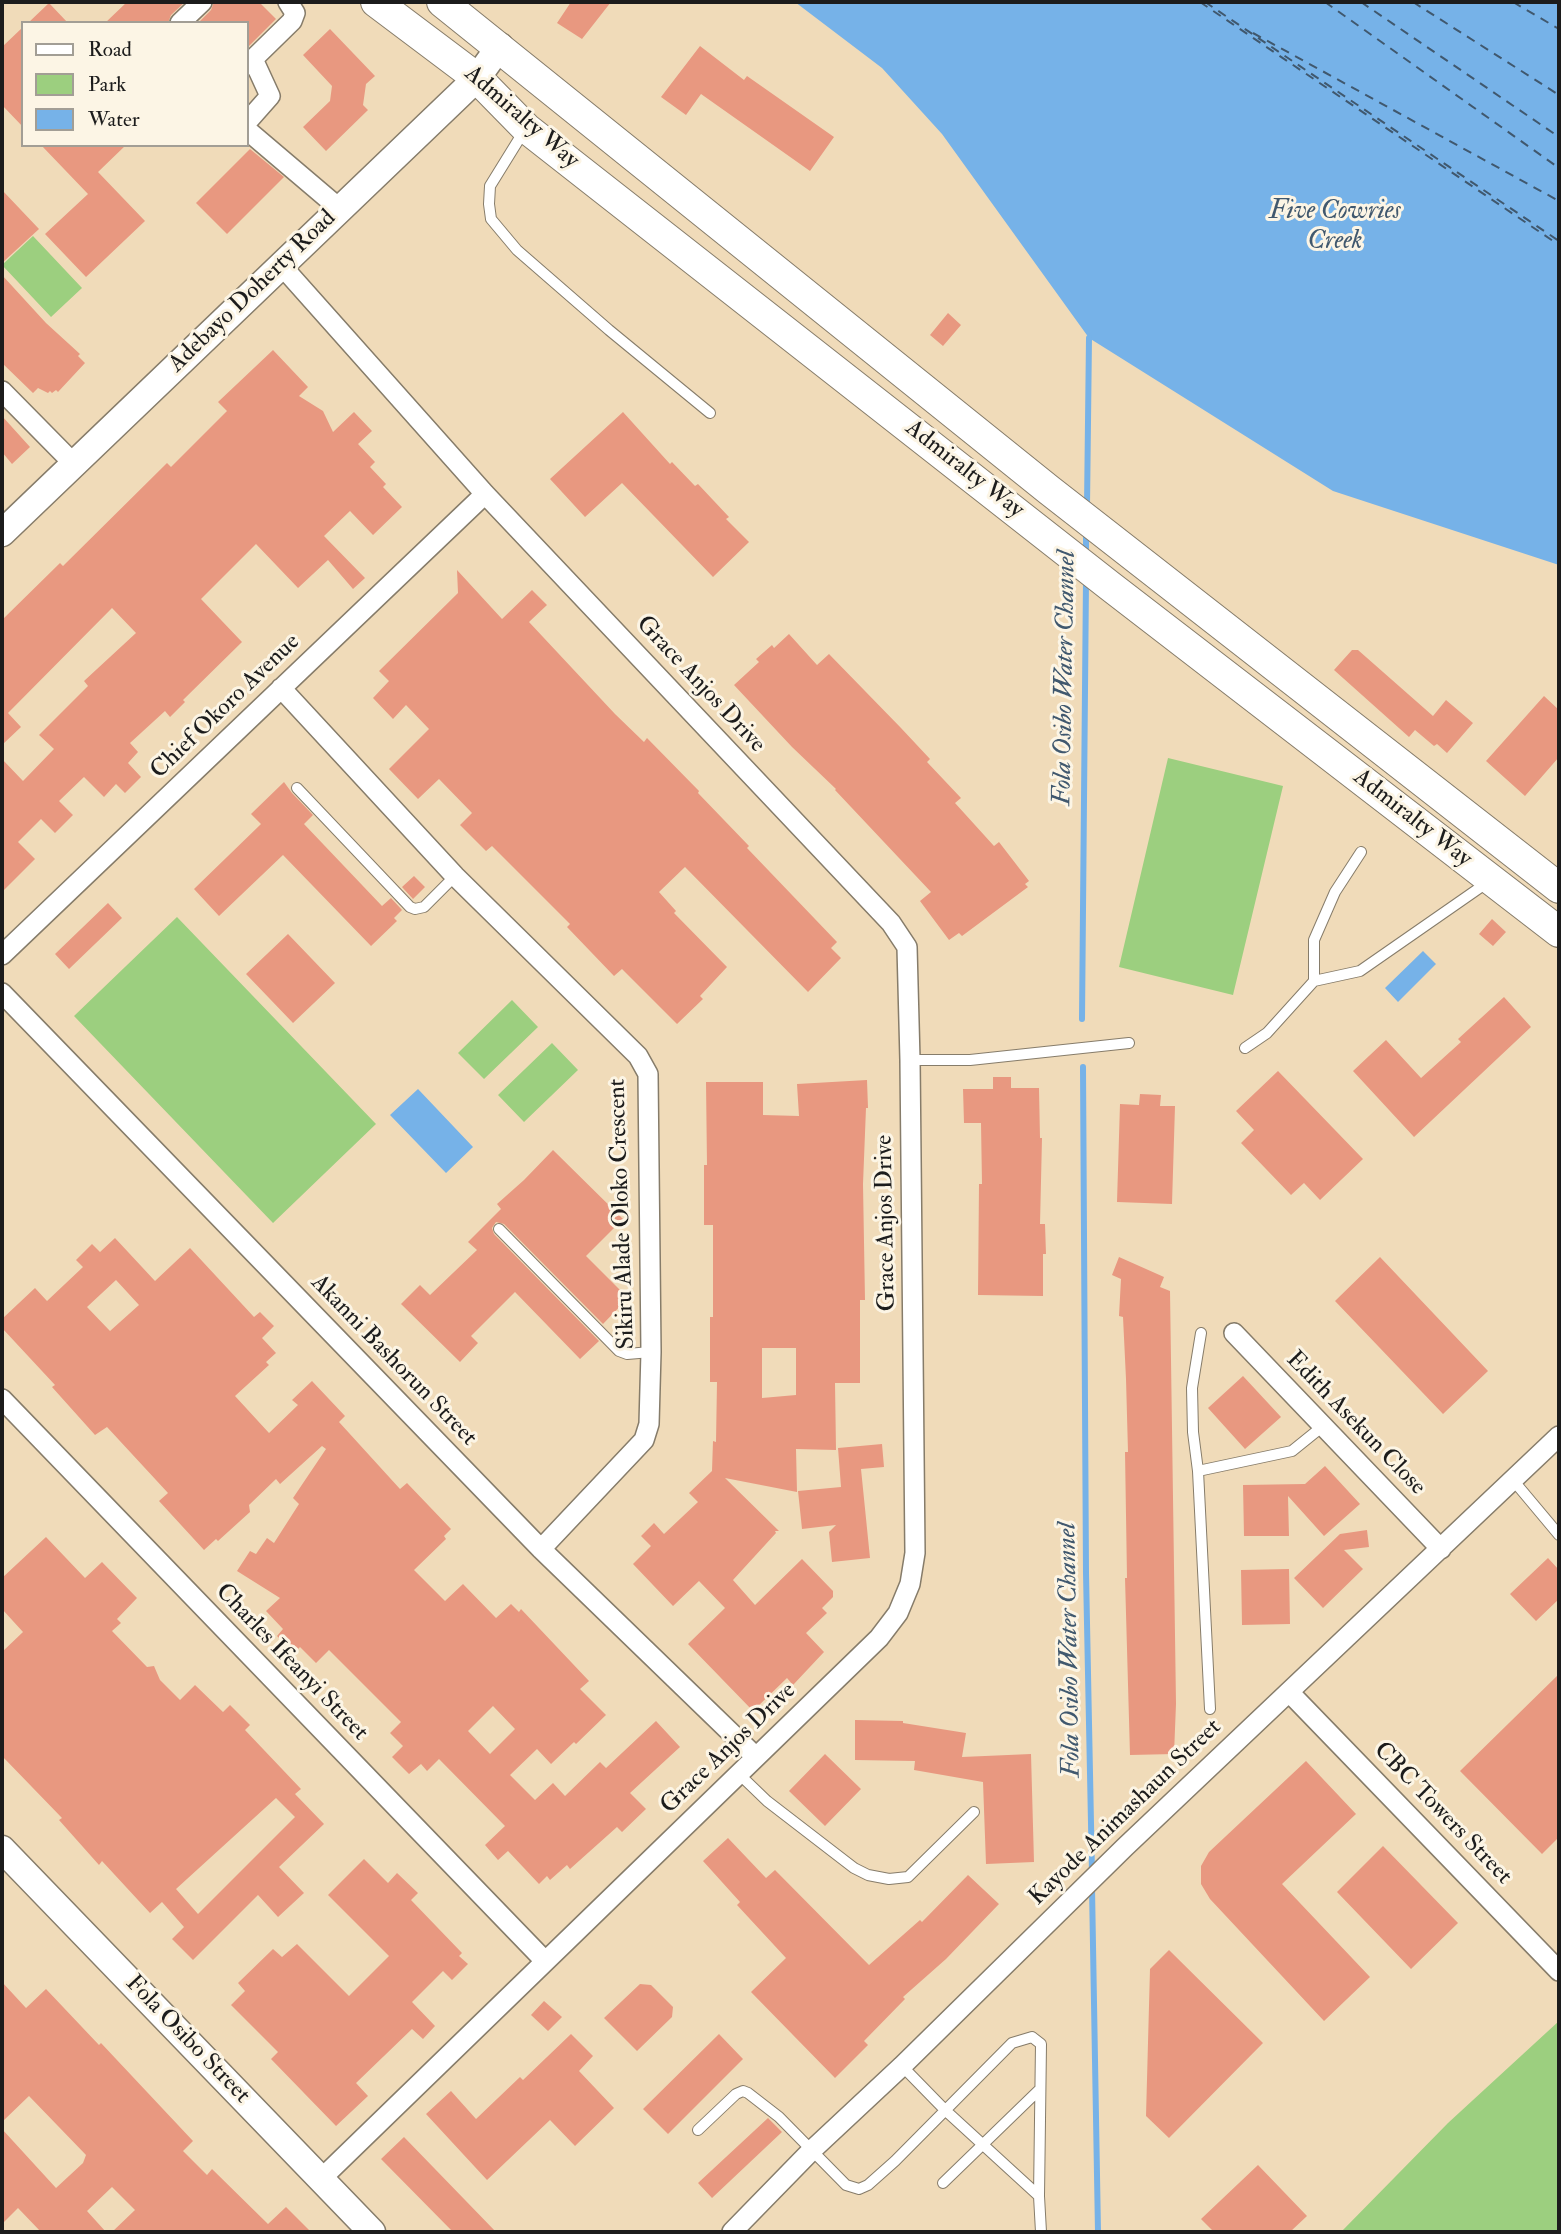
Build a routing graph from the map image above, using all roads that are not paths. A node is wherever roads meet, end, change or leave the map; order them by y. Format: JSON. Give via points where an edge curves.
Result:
{"nodes":[{"id":1,"x":202,"y":2,"type":"edge"},
{"id":2,"x":288,"y":2,"type":"edge"},
{"id":3,"x":376,"y":2,"type":"edge"},
{"id":4,"x":442,"y":2,"type":"edge"},
{"id":5,"x":182,"y":21,"type":"edge"},
{"id":6,"x":500,"y":46,"type":"junction"},
{"id":7,"x":250,"y":62,"type":"edge"},
{"id":8,"x":477,"y":78,"type":"junction"},
{"id":9,"x":248,"y":121,"type":"edge"},
{"id":10,"x":526,"y":128,"type":"junction"},
{"id":11,"x":248,"y":131,"type":"edge"},
{"id":12,"x":340,"y":209,"type":"junction"},
{"id":13,"x":281,"y":265,"type":"junction"},
{"id":14,"x":2,"y":391,"type":"edge"},
{"id":15,"x":710,"y":412,"type":"dead end"},
{"id":16,"x":74,"y":464,"type":"junction"},
{"id":17,"x":485,"y":494,"type":"junction"},
{"id":18,"x":2,"y":533,"type":"edge"},
{"id":19,"x":281,"y":688,"type":"junction"},
{"id":20,"x":297,"y":788,"type":"dead end"},
{"id":21,"x":1361,"y":852,"type":"dead end"},
{"id":22,"x":455,"y":876,"type":"junction"},
{"id":23,"x":1491,"y":880,"type":"junction"},
{"id":24,"x":1559,"y":888,"type":"edge"},
{"id":25,"x":1559,"y":932,"type":"edge"},
{"id":26,"x":2,"y":955,"type":"edge"},
{"id":27,"x":1314,"y":981,"type":"junction"},
{"id":28,"x":2,"y":993,"type":"edge"},
{"id":29,"x":1129,"y":1043,"type":"dead end"},
{"id":30,"x":1245,"y":1048,"type":"dead end"},
{"id":31,"x":910,"y":1060,"type":"junction"},
{"id":32,"x":499,"y":1229,"type":"dead end"},
{"id":33,"x":1201,"y":1333,"type":"dead end"},
{"id":34,"x":1234,"y":1333,"type":"dead end"},
{"id":35,"x":652,"y":1352,"type":"junction"},
{"id":36,"x":2,"y":1399,"type":"edge"},
{"id":37,"x":1323,"y":1426,"type":"junction"},
{"id":38,"x":1559,"y":1436,"type":"edge"},
{"id":39,"x":1198,"y":1471,"type":"junction"},
{"id":40,"x":1513,"y":1480,"type":"junction"},
{"id":41,"x":1559,"y":1535,"type":"edge"},
{"id":42,"x":541,"y":1549,"type":"junction"},
{"id":43,"x":1441,"y":1549,"type":"junction"},
{"id":44,"x":1289,"y":1692,"type":"junction"},
{"id":45,"x":1210,"y":1709,"type":"dead end"},
{"id":46,"x":756,"y":1757,"type":"junction"},
{"id":47,"x":739,"y":1774,"type":"junction"},
{"id":48,"x":974,"y":1812,"type":"dead end"},
{"id":49,"x":2,"y":1849,"type":"edge"},
{"id":50,"x":545,"y":1961,"type":"junction"},
{"id":51,"x":1559,"y":1970,"type":"edge"},
{"id":52,"x":902,"y":2066,"type":"junction"},
{"id":53,"x":1039,"y":2090,"type":"junction"},
{"id":54,"x":945,"y":2110,"type":"junction"},
{"id":55,"x":698,"y":2130,"type":"dead end"},
{"id":56,"x":983,"y":2146,"type":"junction"},
{"id":57,"x":811,"y":2151,"type":"junction"},
{"id":58,"x":321,"y":2179,"type":"junction"},
{"id":59,"x":943,"y":2183,"type":"dead end"},
{"id":60,"x":1038,"y":2196,"type":"junction"},
{"id":61,"x":372,"y":2232,"type":"edge"},
{"id":62,"x":732,"y":2232,"type":"edge"},
{"id":63,"x":1041,"y":2232,"type":"edge"}],
"edges":[{"from":1,"to":5,"type":"street"},
{"from":2,"to":7,"type":"street","via":[[295,13],[292,21]]},
{"from":3,"to":8,"type":"main road","name":"Admiralty Way"},
{"from":4,"to":6,"type":"main road","name":"Admiralty Way"},
{"from":6,"to":8,"type":"street","name":"Adebayo Doherty Road"},
{"from":6,"to":24,"type":"main road","name":"Admiralty Way","via":[[1124,550]]},
{"from":7,"to":9,"type":"street","via":[[270,96]]},
{"from":8,"to":10,"type":"main road","name":"Admiralty Way"},
{"from":8,"to":12,"type":"street","name":"Adebayo Doherty Road"},
{"from":10,"to":15,"type":"lane","via":[[490,186],[491,219],[517,250]]},
{"from":10,"to":23,"type":"main road","name":"Admiralty Way"},
{"from":11,"to":12,"type":"street"},
{"from":12,"to":13,"type":"street","name":"Adebayo Doherty Road"},
{"from":13,"to":16,"type":"street","name":"Adebayo Doherty Road"},
{"from":13,"to":17,"type":"street","name":"Grace Anjos Drive"},
{"from":14,"to":16,"type":"street"},
{"from":16,"to":18,"type":"street","name":"Adebayo Doherty Road"},
{"from":17,"to":19,"type":"street","name":"Chief Okoro Avenue"},
{"from":17,"to":31,"type":"street","name":"Grace Anjos Drive","via":[[891,923],[907,947]]},
{"from":19,"to":22,"type":"street","name":"Sikiru Alade Oloko Crescent"},
{"from":19,"to":26,"type":"street","name":"Chief Okoro Avenue"},
{"from":20,"to":22,"type":"lane","via":[[410,907],[424,907]]},
{"from":21,"to":27,"type":"lane","via":[[1335,892],[1314,940]]},
{"from":22,"to":35,"type":"street","name":"Sikiru Alade Oloko Crescent","via":[[638,1056],[648,1074]]},
{"from":23,"to":25,"type":"main road","name":"Admiralty Way"},
{"from":23,"to":27,"type":"lane","via":[[1360,971]]},
{"from":27,"to":30,"type":"lane","via":[[1267,1033]]},
{"from":28,"to":42,"type":"street","name":"Akanni Bashorun Street"},
{"from":29,"to":31,"type":"lane","via":[[970,1060]]},
{"from":31,"to":46,"type":"street","name":"Grace Anjos Drive","via":[[915,1539],[910,1584],[898,1613],[879,1638]]},
{"from":32,"to":35,"type":"lane","via":[[618,1351]]},
{"from":33,"to":39,"type":"lane","via":[[1192,1388]]},
{"from":34,"to":37,"type":"street","name":"Edith Asekun Close"},
{"from":35,"to":42,"type":"street","name":"Sikiru Alade Oloko Crescent","via":[[649,1424],[644,1440]]},
{"from":36,"to":50,"type":"street","name":"Charles Ifeanyi Street"},
{"from":37,"to":39,"type":"lane","via":[[1292,1451]]},
{"from":37,"to":43,"type":"street","name":"Edith Asekun Close"},
{"from":38,"to":40,"type":"street","name":"Kayode Animashaun Street"},
{"from":39,"to":45,"type":"lane"},
{"from":40,"to":41,"type":"lane"},
{"from":40,"to":43,"type":"street","name":"Kayode Animashaun Street"},
{"from":42,"to":46,"type":"street","name":"Akanni Bashorun Street"},
{"from":43,"to":44,"type":"street","name":"Kayode Animashaun Street"},
{"from":44,"to":51,"type":"street","name":"CBC Towers Street"},
{"from":44,"to":52,"type":"street","name":"Kayode Animashaun Street"},
{"from":46,"to":47,"type":"street","name":"Grace Anjos Drive"},
{"from":47,"to":48,"type":"lane","via":[[766,1801],[854,1868],[889,1880],[908,1877]]},
{"from":47,"to":50,"type":"street","name":"Grace Anjos Drive"},
{"from":49,"to":58,"type":"street","name":"Fola Osibo Street"},
{"from":50,"to":58,"type":"street","name":"Grace Anjos Drive"},
{"from":52,"to":54,"type":"lane"},
{"from":52,"to":57,"type":"street","name":"Kayode Animashaun Street"},
{"from":53,"to":54,"type":"lane","via":[[1041,2044],[1032,2037],[1012,2043]]},
{"from":53,"to":56,"type":"lane"},
{"from":53,"to":60,"type":"lane"},
{"from":54,"to":56,"type":"lane"},
{"from":54,"to":57,"type":"lane","via":[[886,2169],[859,2189],[846,2185]]},
{"from":55,"to":57,"type":"lane","via":[[743,2091],[779,2118]]},
{"from":56,"to":59,"type":"lane"},
{"from":56,"to":60,"type":"lane"},
{"from":57,"to":62,"type":"street","name":"Kayode Animashaun Street"},
{"from":58,"to":61,"type":"street","name":"Fola Osibo Street"},
{"from":60,"to":63,"type":"lane"}]}
